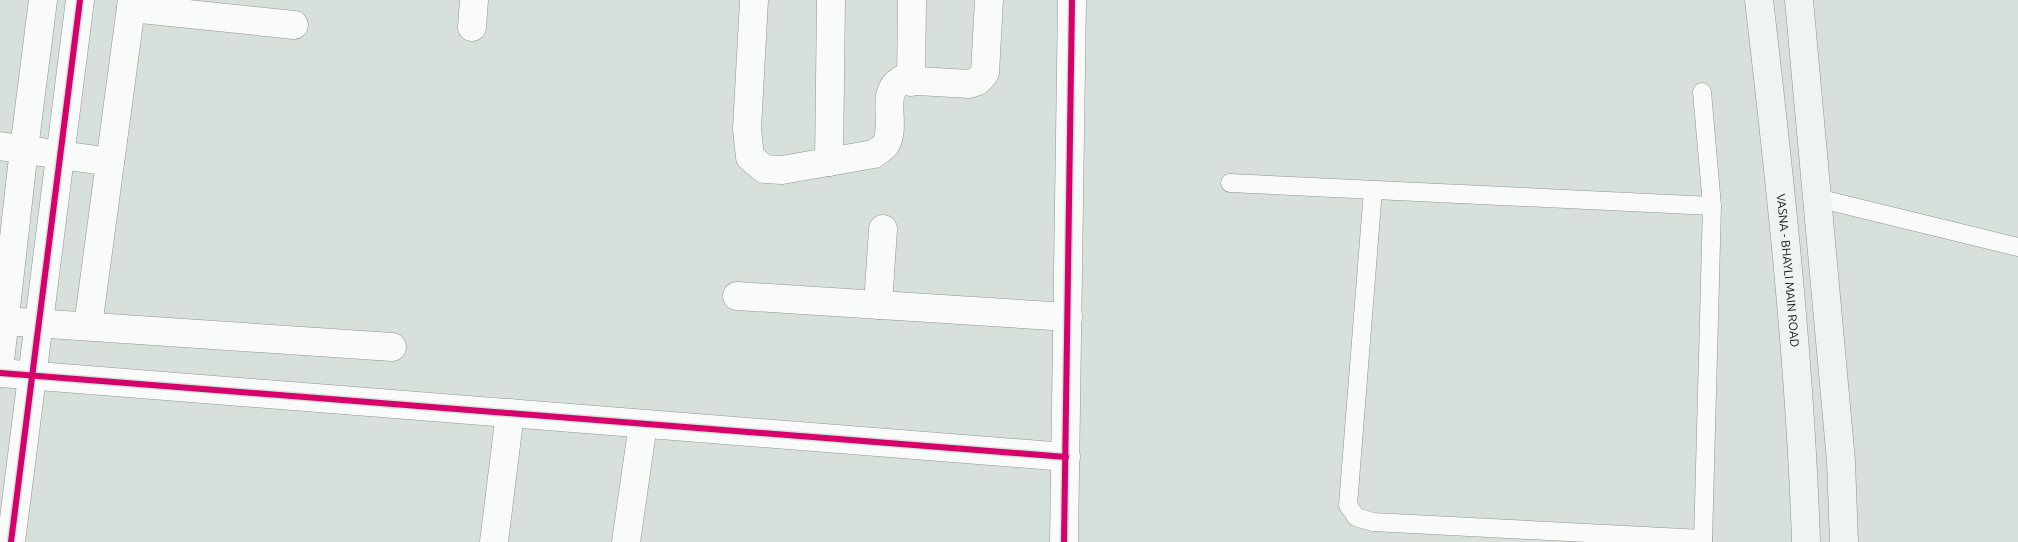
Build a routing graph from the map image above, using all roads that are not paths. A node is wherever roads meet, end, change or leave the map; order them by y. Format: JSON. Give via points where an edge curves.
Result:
{"nodes":[{"id":1,"x":43,"y":0,"type":"edge"},
{"id":2,"x":80,"y":0,"type":"edge"},
{"id":3,"x":474,"y":0,"type":"edge"},
{"id":4,"x":754,"y":0,"type":"edge"},
{"id":5,"x":832,"y":0,"type":"edge"},
{"id":6,"x":912,"y":0,"type":"edge"},
{"id":7,"x":989,"y":0,"type":"edge"},
{"id":8,"x":1072,"y":0,"type":"edge"},
{"id":9,"x":1760,"y":0,"type":"edge"},
{"id":10,"x":1799,"y":0,"type":"edge"},
{"id":11,"x":132,"y":4,"type":"edge"},
{"id":12,"x":294,"y":25,"type":"dead end"},
{"id":13,"x":472,"y":27,"type":"dead end"},
{"id":14,"x":911,"y":82,"type":"junction"},
{"id":15,"x":1702,"y":92,"type":"dead end"},
{"id":16,"x":12,"y":147,"type":"edge"},
{"id":17,"x":61,"y":154,"type":"junction"},
{"id":18,"x":110,"y":162,"type":"junction"},
{"id":19,"x":829,"y":162,"type":"junction"},
{"id":20,"x":1230,"y":183,"type":"dead end"},
{"id":21,"x":1373,"y":190,"type":"junction"},
{"id":22,"x":1817,"y":198,"type":"junction"},
{"id":23,"x":1712,"y":206,"type":"junction"},
{"id":24,"x":883,"y":229,"type":"dead end"},
{"id":25,"x":2018,"y":247,"type":"edge"},
{"id":26,"x":737,"y":296,"type":"dead end"},
{"id":27,"x":878,"y":304,"type":"junction"},
{"id":28,"x":1068,"y":317,"type":"junction"},
{"id":29,"x":4,"y":321,"type":"junction"},
{"id":30,"x":38,"y":323,"type":"junction"},
{"id":31,"x":88,"y":326,"type":"junction"},
{"id":32,"x":392,"y":348,"type":"dead end"},
{"id":33,"x":0,"y":361,"type":"edge"},
{"id":34,"x":0,"y":373,"type":"edge"},
{"id":35,"x":31,"y":375,"type":"junction"},
{"id":36,"x":510,"y":413,"type":"junction"},
{"id":37,"x":643,"y":424,"type":"junction"},
{"id":38,"x":1066,"y":457,"type":"junction"},
{"id":39,"x":1703,"y":540,"type":"edge"},
{"id":40,"x":499,"y":541,"type":"edge"},
{"id":41,"x":11,"y":542,"type":"edge"},
{"id":42,"x":626,"y":542,"type":"edge"},
{"id":43,"x":1064,"y":542,"type":"edge"},
{"id":44,"x":1806,"y":542,"type":"edge"},
{"id":45,"x":1844,"y":542,"type":"edge"}],
"edges":[{"from":1,"to":16,"type":"street"},
{"from":2,"to":17,"type":"street"},
{"from":3,"to":13,"type":"street"},
{"from":4,"to":19,"type":"street","via":[[747,129],[750,157],[764,169],[782,170]]},
{"from":5,"to":19,"type":"street"},
{"from":6,"to":14,"type":"street"},
{"from":7,"to":14,"type":"street","via":[[985,73],[978,81],[969,84]]},
{"from":8,"to":28,"type":"street"},
{"from":9,"to":44,"type":"main road","name":"VASNA - BHAYLI MAIN ROAD","via":[[1781,195],[1803,461]]},
{"from":10,"to":22,"type":"main road"},
{"from":11,"to":12,"type":"street"},
{"from":11,"to":18,"type":"street"},
{"from":14,"to":19,"type":"street","via":[[901,80],[889,93],[890,126],[886,144],[874,154]]},
{"from":15,"to":23,"type":"lane"},
{"from":16,"to":17,"type":"street"},
{"from":16,"to":29,"type":"street"},
{"from":17,"to":18,"type":"street"},
{"from":17,"to":30,"type":"street"},
{"from":18,"to":31,"type":"street"},
{"from":20,"to":21,"type":"lane"},
{"from":21,"to":23,"type":"lane"},
{"from":21,"to":39,"type":"lane","via":[[1348,505],[1356,517],[1373,522]]},
{"from":22,"to":25,"type":"lane"},
{"from":22,"to":45,"type":"main road","via":[[1841,461]]},
{"from":23,"to":39,"type":"lane"},
{"from":24,"to":27,"type":"street"},
{"from":26,"to":27,"type":"street"},
{"from":27,"to":28,"type":"street"},
{"from":28,"to":38,"type":"street"},
{"from":29,"to":30,"type":"street"},
{"from":29,"to":33,"type":"street"},
{"from":30,"to":31,"type":"street"},
{"from":30,"to":35,"type":"street"},
{"from":31,"to":32,"type":"street"},
{"from":34,"to":35,"type":"street"},
{"from":35,"to":36,"type":"street"},
{"from":35,"to":41,"type":"street"},
{"from":36,"to":37,"type":"street"},
{"from":36,"to":40,"type":"street"},
{"from":37,"to":38,"type":"street"},
{"from":37,"to":42,"type":"street"},
{"from":38,"to":43,"type":"street"}]}
